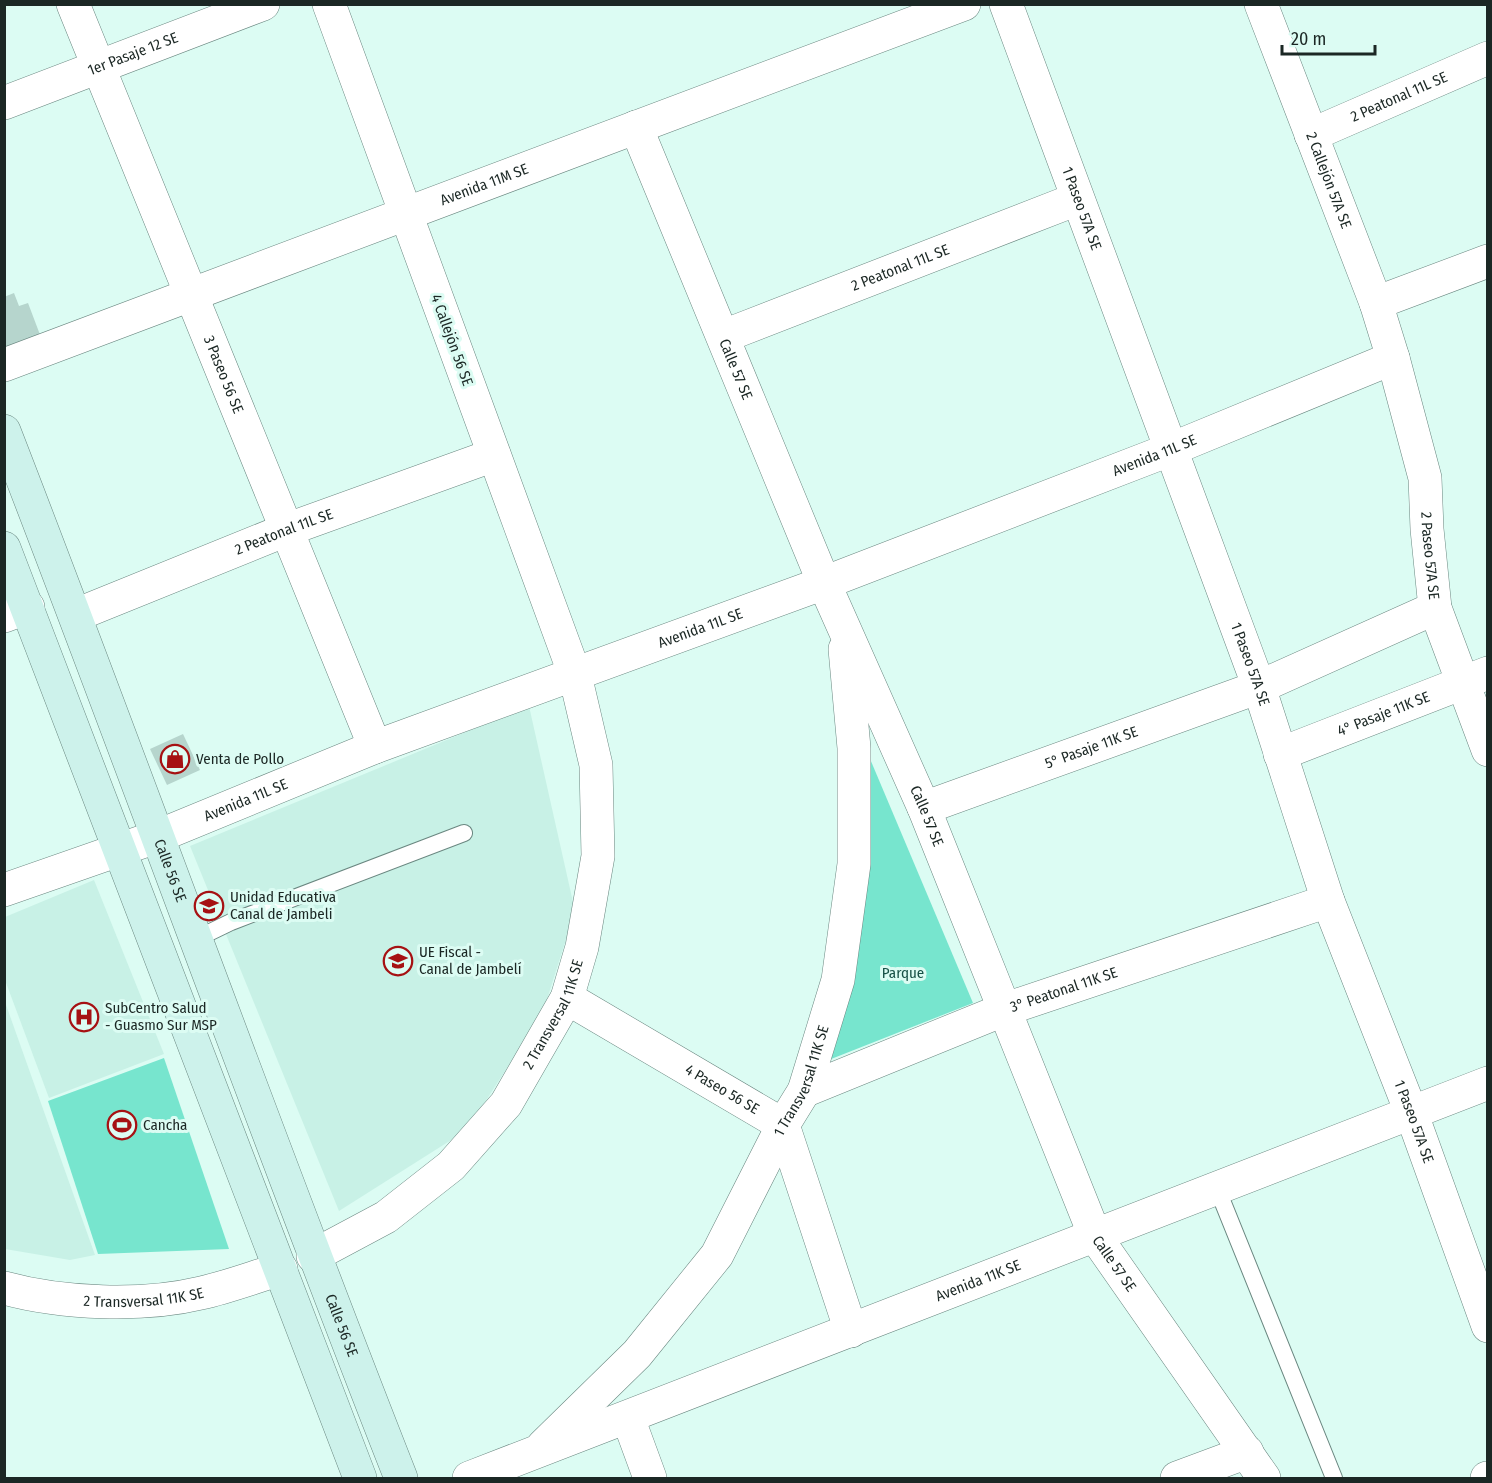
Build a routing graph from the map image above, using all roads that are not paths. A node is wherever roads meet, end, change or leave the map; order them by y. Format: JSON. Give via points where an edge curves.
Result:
{"nodes":[{"id":1,"x":73,"y":4,"type":"edge"},
{"id":2,"x":263,"y":4,"type":"edge"},
{"id":3,"x":329,"y":4,"type":"edge"},
{"id":4,"x":964,"y":4,"type":"edge"},
{"id":5,"x":1005,"y":4,"type":"edge"},
{"id":6,"x":1261,"y":4,"type":"edge"},
{"id":7,"x":1488,"y":58,"type":"edge"},
{"id":8,"x":98,"y":68,"type":"junction"},
{"id":9,"x":4,"y":103,"type":"edge"},
{"id":10,"x":636,"y":127,"type":"junction"},
{"id":11,"x":1311,"y":135,"type":"junction"},
{"id":12,"x":1077,"y":199,"type":"junction"},
{"id":13,"x":406,"y":214,"type":"junction"},
{"id":14,"x":1488,"y":261,"type":"edge"},
{"id":15,"x":191,"y":295,"type":"junction"},
{"id":16,"x":1376,"y":303,"type":"junction"},
{"id":17,"x":724,"y":336,"type":"junction"},
{"id":18,"x":1393,"y":358,"type":"junction"},
{"id":19,"x":4,"y":365,"type":"edge"},
{"id":20,"x":4,"y":431,"type":"edge"},
{"id":21,"x":1169,"y":450,"type":"junction"},
{"id":22,"x":494,"y":455,"type":"junction"},
{"id":23,"x":286,"y":530,"type":"junction"},
{"id":24,"x":4,"y":548,"type":"edge"},
{"id":25,"x":824,"y":583,"type":"junction"},
{"id":26,"x":1435,"y":608,"type":"junction"},
{"id":27,"x":16,"y":612,"type":"edge"},
{"id":28,"x":76,"y":615,"type":"junction"},
{"id":29,"x":843,"y":623,"type":"junction"},
{"id":30,"x":575,"y":675,"type":"junction"},
{"id":31,"x":1475,"y":678,"type":"edge"},
{"id":32,"x":1259,"y":687,"type":"junction"},
{"id":33,"x":375,"y":747,"type":"junction"},
{"id":34,"x":1488,"y":750,"type":"edge"},
{"id":35,"x":1280,"y":754,"type":"junction"},
{"id":36,"x":924,"y":808,"type":"junction"},
{"id":37,"x":464,"y":833,"type":"dead end"},
{"id":38,"x":156,"y":837,"type":"junction"},
{"id":39,"x":119,"y":849,"type":"junction"},
{"id":40,"x":4,"y":890,"type":"edge"},
{"id":41,"x":1328,"y":901,"type":"junction"},
{"id":42,"x":196,"y":939,"type":"junction"},
{"id":43,"x":567,"y":998,"type":"junction"},
{"id":44,"x":1003,"y":1010,"type":"junction"},
{"id":45,"x":1488,"y":1083,"type":"edge"},
{"id":46,"x":804,"y":1091,"type":"junction"},
{"id":47,"x":1411,"y":1112,"type":"junction"},
{"id":48,"x":783,"y":1125,"type":"junction"},
{"id":49,"x":1217,"y":1188,"type":"junction"},
{"id":50,"x":1095,"y":1236,"type":"junction"},
{"id":51,"x":313,"y":1256,"type":"junction"},
{"id":52,"x":280,"y":1269,"type":"junction"},
{"id":53,"x":4,"y":1288,"type":"edge"},
{"id":54,"x":1488,"y":1326,"type":"edge"},
{"id":55,"x":851,"y":1331,"type":"junction"},
{"id":56,"x":628,"y":1418,"type":"junction"},
{"id":57,"x":533,"y":1456,"type":"junction"},
{"id":58,"x":1255,"y":1466,"type":"edge"},
{"id":59,"x":360,"y":1479,"type":"edge"},
{"id":60,"x":401,"y":1479,"type":"edge"},
{"id":61,"x":470,"y":1479,"type":"edge"},
{"id":62,"x":650,"y":1479,"type":"edge"},
{"id":63,"x":1177,"y":1479,"type":"edge"},
{"id":64,"x":1334,"y":1479,"type":"edge"}],
"edges":[{"from":1,"to":8,"type":"street","name":"3 Paseo 56 SE"},
{"from":2,"to":8,"type":"street","name":"1er Pasaje 12 SE"},
{"from":3,"to":13,"type":"street","name":"4 Callejón 56 SE"},
{"from":4,"to":10,"type":"street","name":"Avenida 11M SE"},
{"from":5,"to":12,"type":"street","name":"1 Paseo 57A SE"},
{"from":6,"to":11,"type":"street","name":"2 Callejón 57A SE"},
{"from":7,"to":11,"type":"street","name":"2 Peatonal 11L SE"},
{"from":8,"to":9,"type":"street","name":"1er Pasaje 12 SE"},
{"from":8,"to":15,"type":"street","name":"3 Paseo 56 SE"},
{"from":10,"to":13,"type":"street","name":"Avenida 11M SE"},
{"from":10,"to":17,"type":"street","name":"Calle 57 SE"},
{"from":11,"to":16,"type":"street","name":"2 Callejón 57A SE"},
{"from":12,"to":17,"type":"street","name":"2 Peatonal 11L SE"},
{"from":12,"to":21,"type":"street","name":"1 Paseo 57A SE"},
{"from":13,"to":15,"type":"street","name":"Avenida 11M SE"},
{"from":13,"to":22,"type":"street","name":"4 Callejón 56 SE"},
{"from":14,"to":16,"type":"street"},
{"from":15,"to":19,"type":"street","name":"Avenida 11M SE"},
{"from":15,"to":23,"type":"street","name":"3 Paseo 56 SE"},
{"from":16,"to":18,"type":"street","name":"2 Callejón 57A SE"},
{"from":17,"to":25,"type":"street","name":"Calle 57 SE"},
{"from":18,"to":21,"type":"street","name":"Avenida 11L SE"},
{"from":18,"to":26,"type":"street","name":"2 Paseo 57A SE","via":[[1425,478]]},
{"from":20,"to":28,"type":"main road","name":"Calle 56 SE"},
{"from":21,"to":25,"type":"street","name":"Avenida 11L SE"},
{"from":21,"to":32,"type":"street","name":"1 Paseo 57A SE"},
{"from":22,"to":23,"type":"street","name":"2 Peatonal 11L SE"},
{"from":22,"to":30,"type":"street","name":"4 Callejón 56 SE"},
{"from":23,"to":28,"type":"street","name":"2 Peatonal 11L SE"},
{"from":23,"to":33,"type":"street","name":"3 Paseo 56 SE"},
{"from":24,"to":27,"type":"main road"},
{"from":25,"to":29,"type":"street","name":"Calle 57 SE"},
{"from":25,"to":30,"type":"street","name":"Avenida 11L SE"},
{"from":26,"to":31,"type":"street","name":"2 Paseo 57A SE"},
{"from":26,"to":32,"type":"street","name":"5° Pasaje 11K SE"},
{"from":27,"to":39,"type":"main road"},
{"from":28,"to":38,"type":"main road","name":"Calle 56 SE"},
{"from":29,"to":36,"type":"street","name":"Calle 57 SE"},
{"from":29,"to":46,"type":"street","name":"1 Transversal 11K SE","via":[[854,748],[854,864],[837,980]]},
{"from":30,"to":33,"type":"street","name":"Avenida 11L SE"},
{"from":30,"to":43,"type":"street","name":"2 Transversal 11K SE","via":[[596,765],[598,856],[582,947]]},
{"from":31,"to":34,"type":"street","name":"2 Paseo 57A SE"},
{"from":31,"to":35,"type":"street","name":"4° Pasaje 11K SE"},
{"from":32,"to":35,"type":"street","name":"1 Paseo 57A SE"},
{"from":32,"to":36,"type":"street","name":"5° Pasaje 11K SE"},
{"from":33,"to":38,"type":"street","name":"Avenida 11L SE"},
{"from":35,"to":41,"type":"street","name":"1 Paseo 57A SE"},
{"from":36,"to":44,"type":"street","name":"Calle 57 SE"},
{"from":37,"to":42,"type":"lane"},
{"from":38,"to":39,"type":"street","name":"Avenida 11L SE"},
{"from":38,"to":42,"type":"main road","name":"Calle 56 SE"},
{"from":39,"to":40,"type":"street","name":"Avenida 11L SE"},
{"from":39,"to":52,"type":"main road"},
{"from":41,"to":44,"type":"street","name":"3° Peatonal 11K SE"},
{"from":41,"to":47,"type":"street","name":"1 Paseo 57A SE"},
{"from":42,"to":51,"type":"main road","name":"Calle 56 SE"},
{"from":43,"to":48,"type":"street","name":"4 Paseo 56 SE"},
{"from":43,"to":51,"type":"street","name":"2 Transversal 11K SE","via":[[506,1104],[451,1166],[386,1217]]},
{"from":44,"to":46,"type":"street","name":"3° Peatonal 11K SE"},
{"from":44,"to":50,"type":"street","name":"Calle 57 SE"},
{"from":45,"to":47,"type":"street","name":"Avenida 11K SE"},
{"from":46,"to":48,"type":"street","name":"1 Transversal 11K SE"},
{"from":47,"to":49,"type":"street","name":"Avenida 11K SE"},
{"from":47,"to":54,"type":"street","name":"1 Paseo 57A SE"},
{"from":48,"to":55,"type":"street"},
{"from":48,"to":57,"type":"street","name":"1 Transversal 11K SE","via":[[717,1255],[636,1354]]},
{"from":49,"to":50,"type":"street","name":"Avenida 11K SE"},
{"from":49,"to":64,"type":"lane"},
{"from":50,"to":55,"type":"street","name":"Avenida 11K SE"},
{"from":50,"to":58,"type":"street","name":"Calle 57 SE"},
{"from":51,"to":60,"type":"main road","name":"Calle 56 SE"},
{"from":52,"to":53,"type":"street","name":"2 Transversal 11K SE","via":[[199,1294],[115,1303],[31,1295]]},
{"from":52,"to":59,"type":"main road"},
{"from":55,"to":56,"type":"street","name":"Avenida 11K SE"},
{"from":56,"to":57,"type":"street","name":"Avenida 11K SE"},
{"from":56,"to":62,"type":"street"},
{"from":57,"to":61,"type":"street","name":"Avenida 11K SE"},
{"from":58,"to":63,"type":"street"}]}
